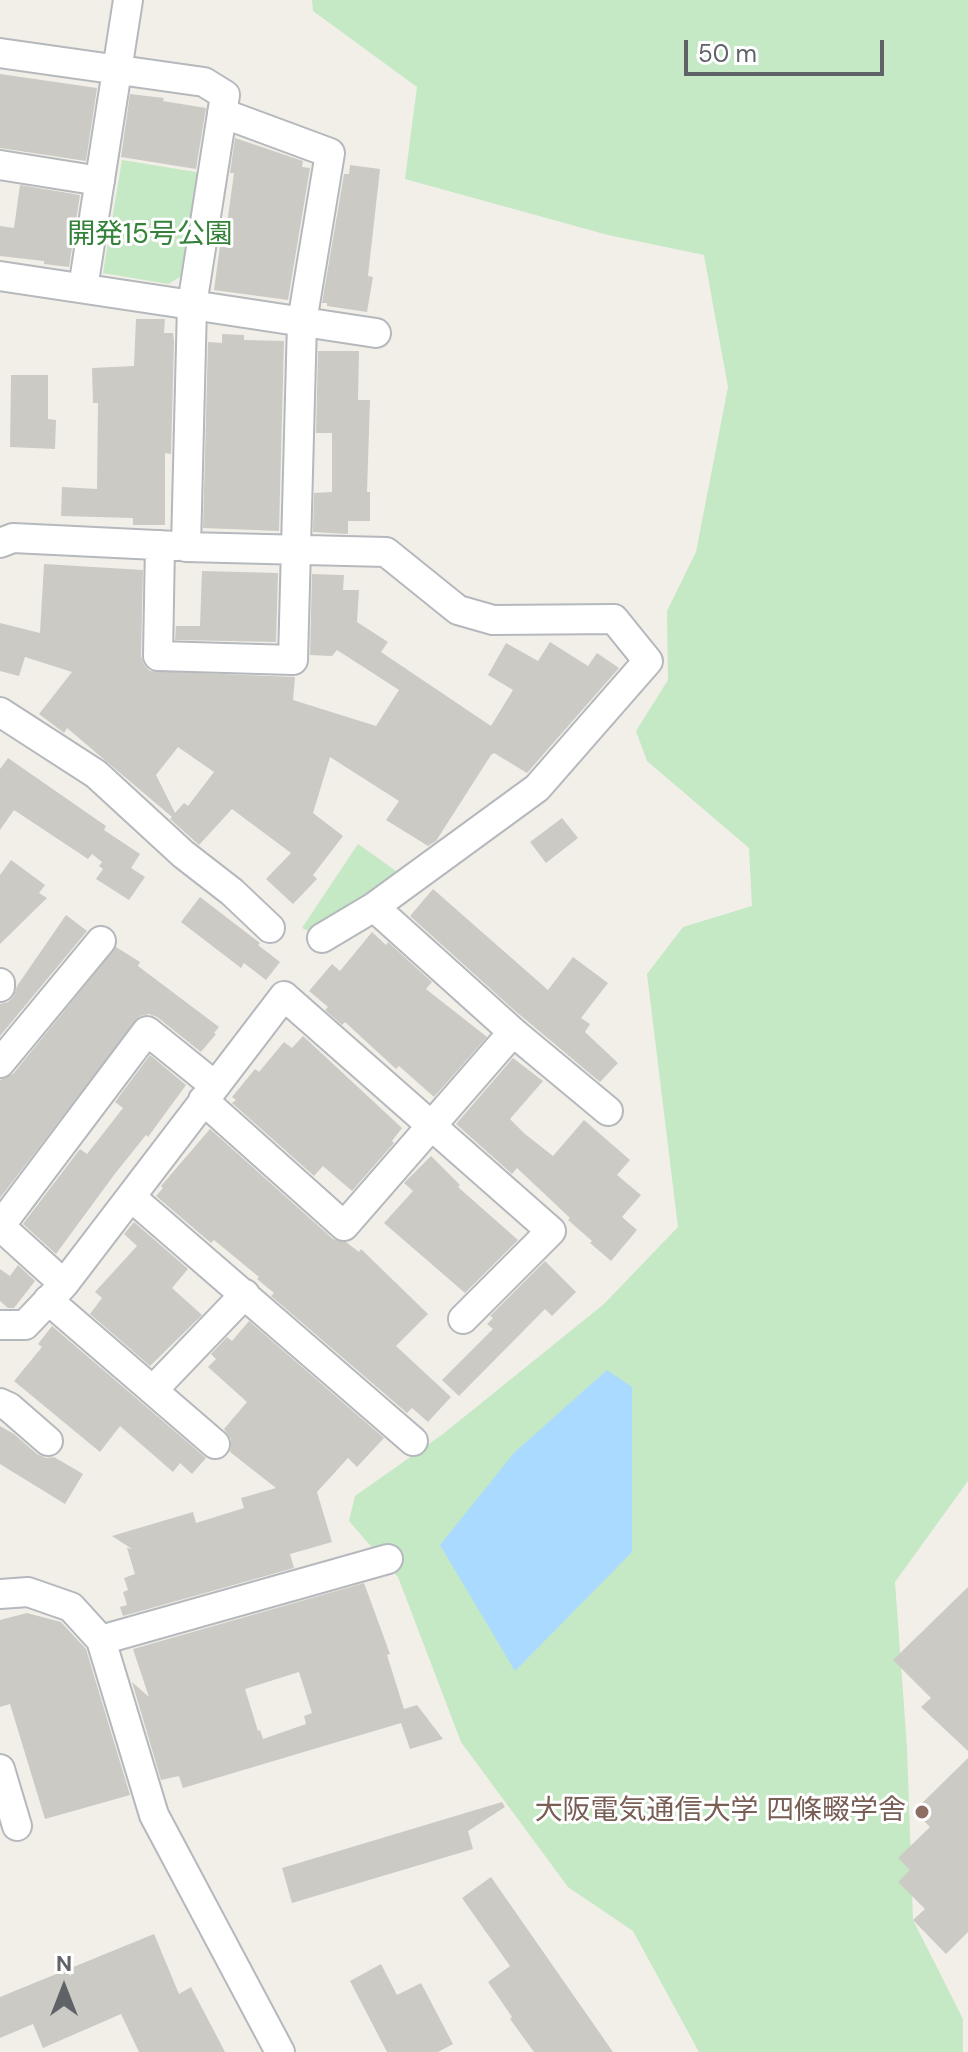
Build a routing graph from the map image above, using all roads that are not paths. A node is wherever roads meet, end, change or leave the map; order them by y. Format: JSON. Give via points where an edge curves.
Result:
{"nodes":[{"id":1,"x":128,"y":0,"type":"edge"},
{"id":2,"x":0,"y":53,"type":"edge"},
{"id":3,"x":118,"y":70,"type":"junction"},
{"id":4,"x":222,"y":113,"type":"junction"},
{"id":5,"x":0,"y":165,"type":"edge"},
{"id":6,"x":100,"y":181,"type":"junction"},
{"id":7,"x":0,"y":276,"type":"edge"},
{"id":8,"x":83,"y":288,"type":"junction"},
{"id":9,"x":192,"y":305,"type":"junction"},
{"id":10,"x":302,"y":322,"type":"junction"},
{"id":11,"x":376,"y":333,"type":"dead end"},
{"id":12,"x":0,"y":543,"type":"edge"},
{"id":13,"x":173,"y":546,"type":"junction"},
{"id":14,"x":295,"y":550,"type":"junction"},
{"id":15,"x":4,"y":724,"type":"edge"},
{"id":16,"x":374,"y":907,"type":"junction"},
{"id":17,"x":270,"y":928,"type":"dead end"},
{"id":18,"x":322,"y":938,"type":"dead end"},
{"id":19,"x":101,"y":941,"type":"dead end"},
{"id":20,"x":513,"y":1032,"type":"junction"},
{"id":21,"x":0,"y":1063,"type":"edge"},
{"id":22,"x":209,"y":1092,"type":"junction"},
{"id":23,"x":608,"y":1111,"type":"dead end"},
{"id":24,"x":432,"y":1127,"type":"junction"},
{"id":25,"x":131,"y":1197,"type":"junction"},
{"id":26,"x":0,"y":1226,"type":"edge"},
{"id":27,"x":56,"y":1292,"type":"junction"},
{"id":28,"x":245,"y":1294,"type":"junction"},
{"id":29,"x":463,"y":1319,"type":"dead end"},
{"id":30,"x":0,"y":1325,"type":"edge"},
{"id":31,"x":153,"y":1390,"type":"junction"},
{"id":32,"x":0,"y":1403,"type":"edge"},
{"id":33,"x":48,"y":1441,"type":"dead end"},
{"id":34,"x":413,"y":1441,"type":"dead end"},
{"id":35,"x":215,"y":1444,"type":"dead end"},
{"id":36,"x":388,"y":1559,"type":"dead end"},
{"id":37,"x":0,"y":1594,"type":"edge"},
{"id":38,"x":101,"y":1640,"type":"junction"},
{"id":39,"x":0,"y":1769,"type":"edge"},
{"id":40,"x":17,"y":1826,"type":"dead end"},
{"id":41,"x":280,"y":2052,"type":"edge"}],
"edges":[{"from":1,"to":3,"type":"street"},
{"from":2,"to":3,"type":"street"},
{"from":3,"to":4,"type":"street","via":[[204,82],[225,95]]},
{"from":3,"to":6,"type":"street"},
{"from":4,"to":9,"type":"street"},
{"from":4,"to":10,"type":"street","via":[[330,153]]},
{"from":5,"to":6,"type":"street"},
{"from":6,"to":8,"type":"street"},
{"from":7,"to":8,"type":"street"},
{"from":8,"to":9,"type":"street"},
{"from":9,"to":10,"type":"street"},
{"from":9,"to":13,"type":"street"},
{"from":10,"to":11,"type":"street"},
{"from":10,"to":14,"type":"street"},
{"from":12,"to":13,"type":"street","via":[[13,538]]},
{"from":13,"to":14,"type":"street"},
{"from":13,"to":14,"type":"street","via":[[158,656],[293,660]]},
{"from":14,"to":16,"type":"street","via":[[386,552],[458,610],[493,620],[614,619],[648,661],[537,788]]},
{"from":15,"to":17,"type":"street","via":[[96,774]]},
{"from":16,"to":18,"type":"street"},
{"from":16,"to":20,"type":"street"},
{"from":19,"to":21,"type":"street"},
{"from":20,"to":23,"type":"street"},
{"from":20,"to":24,"type":"street"},
{"from":22,"to":24,"type":"street","via":[[284,996]]},
{"from":22,"to":24,"type":"street","via":[[344,1226]]},
{"from":22,"to":25,"type":"street"},
{"from":22,"to":26,"type":"street","via":[[147,1031]]},
{"from":24,"to":29,"type":"street","via":[[551,1231]]},
{"from":25,"to":27,"type":"street"},
{"from":25,"to":28,"type":"street"},
{"from":26,"to":27,"type":"street"},
{"from":27,"to":30,"type":"street","via":[[25,1325]]},
{"from":27,"to":31,"type":"street"},
{"from":28,"to":31,"type":"street"},
{"from":28,"to":34,"type":"street"},
{"from":31,"to":35,"type":"street"},
{"from":32,"to":33,"type":"street"},
{"from":36,"to":38,"type":"street"},
{"from":37,"to":38,"type":"street","via":[[28,1592],[71,1607]]},
{"from":38,"to":41,"type":"street","via":[[154,1815]]},
{"from":39,"to":40,"type":"street"}]}
